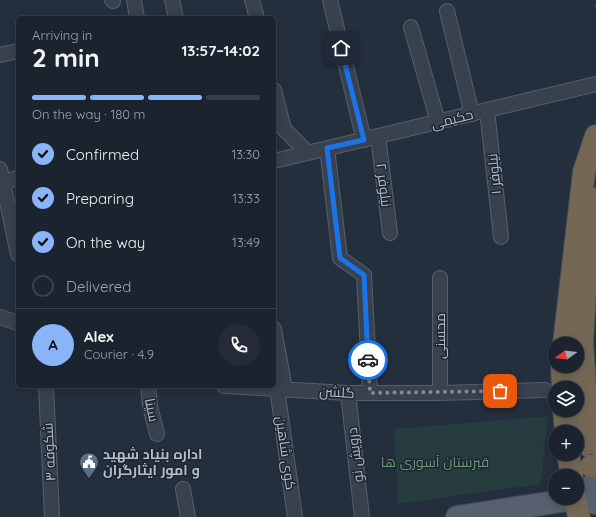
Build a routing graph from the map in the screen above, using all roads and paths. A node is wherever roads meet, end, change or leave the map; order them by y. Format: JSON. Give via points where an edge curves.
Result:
{"nodes":[{"id":1,"x":134,"y":0,"type":"edge"},
{"id":2,"x":172,"y":0,"type":"edge"},
{"id":3,"x":252,"y":0,"type":"edge"},
{"id":4,"x":330,"y":0,"type":"edge"},
{"id":5,"x":447,"y":11,"type":"dead end"},
{"id":6,"x":137,"y":16,"type":"edge"},
{"id":7,"x":176,"y":16,"type":"edge"},
{"id":8,"x":256,"y":16,"type":"edge"},
{"id":9,"x":411,"y":27,"type":"dead end"},
{"id":10,"x":16,"y":51,"type":"edge"},
{"id":11,"x":0,"y":55,"type":"edge"},
{"id":12,"x":596,"y":84,"type":"edge"},
{"id":13,"x":276,"y":106,"type":"edge"},
{"id":14,"x":487,"y":110,"type":"junction"},
{"id":15,"x":472,"y":114,"type":"junction"},
{"id":16,"x":438,"y":122,"type":"junction"},
{"id":17,"x":279,"y":130,"type":"edge"},
{"id":18,"x":378,"y":136,"type":"junction"},
{"id":19,"x":596,"y":136,"type":"edge"},
{"id":20,"x":364,"y":140,"type":"junction"},
{"id":21,"x":327,"y":148,"type":"junction"},
{"id":22,"x":308,"y":153,"type":"junction"},
{"id":23,"x":276,"y":161,"type":"edge"},
{"id":24,"x":1,"y":175,"type":"edge"},
{"id":25,"x":16,"y":178,"type":"edge"},
{"id":26,"x":596,"y":199,"type":"edge"},
{"id":27,"x":390,"y":233,"type":"dead end"},
{"id":28,"x":501,"y":237,"type":"dead end"},
{"id":29,"x":16,"y":245,"type":"edge"},
{"id":30,"x":440,"y":278,"type":"dead end"},
{"id":31,"x":0,"y":317,"type":"edge"},
{"id":32,"x":16,"y":323,"type":"edge"},
{"id":33,"x":565,"y":337,"type":"edge"},
{"id":34,"x":276,"y":346,"type":"edge"},
{"id":35,"x":46,"y":388,"type":"edge"},
{"id":36,"x":148,"y":388,"type":"edge"},
{"id":37,"x":276,"y":388,"type":"edge"},
{"id":38,"x":281,"y":388,"type":"junction"},
{"id":39,"x":548,"y":389,"type":"edge"},
{"id":40,"x":348,"y":393,"type":"junction"},
{"id":41,"x":370,"y":393,"type":"junction"},
{"id":42,"x":440,"y":393,"type":"junction"},
{"id":43,"x":158,"y":434,"type":"dead end"},
{"id":44,"x":183,"y":489,"type":"dead end"},
{"id":45,"x":587,"y":491,"type":"edge"},
{"id":46,"x":52,"y":517,"type":"edge"},
{"id":47,"x":188,"y":517,"type":"edge"},
{"id":48,"x":295,"y":517,"type":"edge"},
{"id":49,"x":362,"y":517,"type":"edge"},
{"id":50,"x":457,"y":517,"type":"edge"}],
"edges":[{"from":1,"to":6,"type":"street"},
{"from":2,"to":7,"type":"street"},
{"from":3,"to":8,"type":"street"},
{"from":4,"to":20,"type":"street"},
{"from":5,"to":15,"type":"street"},
{"from":9,"to":16,"type":"street"},
{"from":10,"to":11,"type":"street"},
{"from":12,"to":14,"type":"street","name":"حکیمی"},
{"from":13,"to":17,"type":"street"},
{"from":14,"to":15,"type":"street","name":"حکیمی"},
{"from":14,"to":28,"type":"street","name":"نیلوفر ۱"},
{"from":15,"to":16,"type":"street","name":"حکیمی"},
{"from":16,"to":18,"type":"street","name":"حکیمی"},
{"from":17,"to":22,"type":"street"},
{"from":18,"to":20,"type":"street","name":"حکیمی"},
{"from":18,"to":27,"type":"street","name":"نیلوفر ۲"},
{"from":19,"to":33,"type":"highway","via":[[584,172]]},
{"from":20,"to":21,"type":"street","name":"حکیمی"},
{"from":21,"to":22,"type":"street","name":"حکیمی"},
{"from":21,"to":41,"type":"street","via":[[340,258],[364,275]]},
{"from":22,"to":23,"type":"street","name":"حکیمی"},
{"from":24,"to":25,"type":"street"},
{"from":24,"to":29,"type":"street"},
{"from":26,"to":45,"type":"highway","via":[[582,342]]},
{"from":30,"to":42,"type":"street","name":"محسنی"},
{"from":31,"to":32,"type":"street"},
{"from":34,"to":38,"type":"street","name":"کوی شاهین"},
{"from":35,"to":46,"type":"street","name":"شکوفه ۳"},
{"from":36,"to":43,"type":"street","name":"سینا"},
{"from":37,"to":38,"type":"street","name":"گلشن"},
{"from":38,"to":40,"type":"street","name":"گلشن"},
{"from":38,"to":48,"type":"street","name":"کوی شاهین"},
{"from":39,"to":42,"type":"street","name":"گلشن"},
{"from":40,"to":41,"type":"street","name":"گلشن"},
{"from":40,"to":49,"type":"street","name":"درویش نو"},
{"from":41,"to":42,"type":"street","name":"گلشن"},
{"from":44,"to":47,"type":"street"},
{"from":45,"to":50,"type":"main road"}]}
